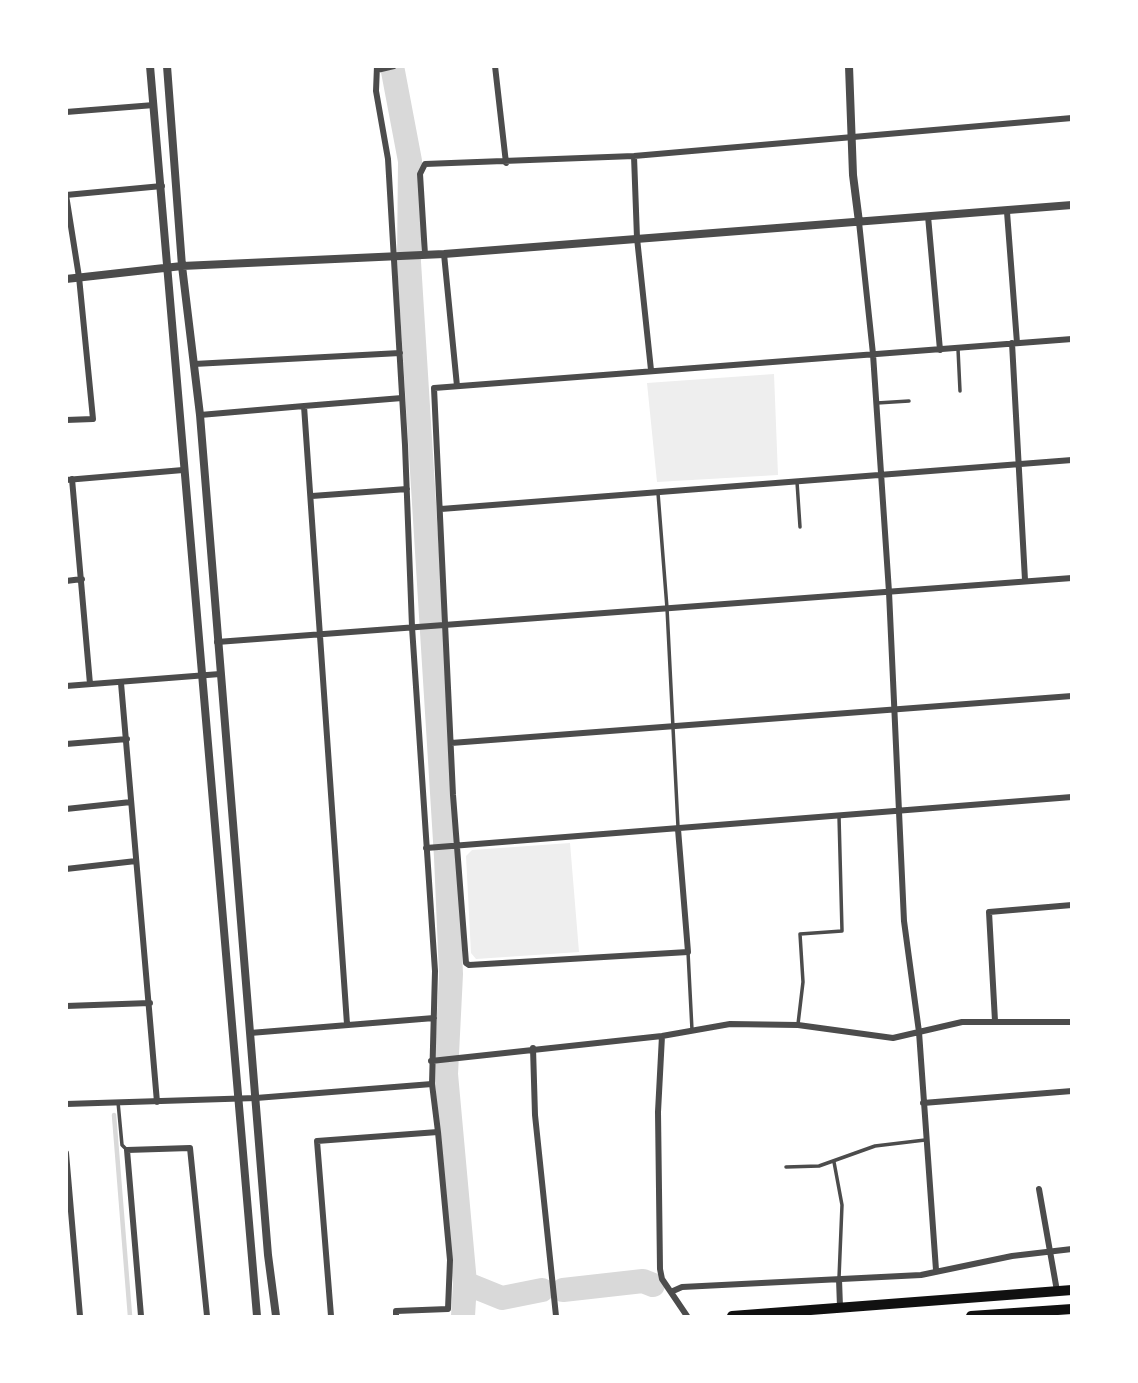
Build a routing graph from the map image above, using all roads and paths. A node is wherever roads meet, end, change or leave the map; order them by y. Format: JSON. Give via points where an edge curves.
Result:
{"nodes":[{"id":1,"x":150,"y":66,"type":"edge"},
{"id":2,"x":167,"y":66,"type":"edge"},
{"id":3,"x":394,"y":66,"type":"edge"},
{"id":4,"x":495,"y":66,"type":"edge"},
{"id":5,"x":849,"y":66,"type":"edge"},
{"id":6,"x":377,"y":68,"type":"edge"},
{"id":7,"x":154,"y":104,"type":"junction"},
{"id":8,"x":66,"y":112,"type":"edge"},
{"id":9,"x":1072,"y":118,"type":"edge"},
{"id":10,"x":853,"y":139,"type":"junction"},
{"id":11,"x":634,"y":156,"type":"junction"},
{"id":12,"x":506,"y":163,"type":"junction"},
{"id":13,"x":162,"y":186,"type":"junction"},
{"id":14,"x":66,"y":195,"type":"edge"},
{"id":15,"x":1072,"y":205,"type":"edge"},
{"id":16,"x":1007,"y":212,"type":"junction"},
{"id":17,"x":929,"y":216,"type":"junction"},
{"id":18,"x":859,"y":222,"type":"junction"},
{"id":19,"x":637,"y":238,"type":"junction"},
{"id":20,"x":444,"y":254,"type":"junction"},
{"id":21,"x":425,"y":255,"type":"junction"},
{"id":22,"x":393,"y":257,"type":"junction"},
{"id":23,"x":182,"y":266,"type":"junction"},
{"id":24,"x":166,"y":267,"type":"junction"},
{"id":25,"x":79,"y":277,"type":"junction"},
{"id":26,"x":66,"y":279,"type":"edge"},
{"id":27,"x":1072,"y":339,"type":"edge"},
{"id":28,"x":1014,"y":343,"type":"junction"},
{"id":29,"x":940,"y":349,"type":"junction"},
{"id":30,"x":958,"y":349,"type":"junction"},
{"id":31,"x":400,"y":353,"type":"junction"},
{"id":32,"x":873,"y":354,"type":"junction"},
{"id":33,"x":194,"y":364,"type":"junction"},
{"id":34,"x":651,"y":370,"type":"junction"},
{"id":35,"x":457,"y":386,"type":"junction"},
{"id":36,"x":960,"y":391,"type":"dead end"},
{"id":37,"x":402,"y":398,"type":"junction"},
{"id":38,"x":909,"y":401,"type":"dead end"},
{"id":39,"x":876,"y":403,"type":"junction"},
{"id":40,"x":304,"y":406,"type":"junction"},
{"id":41,"x":200,"y":415,"type":"junction"},
{"id":42,"x":66,"y":420,"type":"edge"},
{"id":43,"x":1072,"y":460,"type":"edge"},
{"id":44,"x":1018,"y":463,"type":"junction"},
{"id":45,"x":183,"y":470,"type":"junction"},
{"id":46,"x":880,"y":473,"type":"junction"},
{"id":47,"x":69,"y":479,"type":"edge"},
{"id":48,"x":797,"y":482,"type":"junction"},
{"id":49,"x":407,"y":489,"type":"junction"},
{"id":50,"x":658,"y":492,"type":"junction"},
{"id":51,"x":312,"y":496,"type":"junction"},
{"id":52,"x":441,"y":509,"type":"junction"},
{"id":53,"x":800,"y":527,"type":"dead end"},
{"id":54,"x":1072,"y":578,"type":"edge"},
{"id":55,"x":82,"y":579,"type":"junction"},
{"id":56,"x":1025,"y":580,"type":"junction"},
{"id":57,"x":66,"y":581,"type":"edge"},
{"id":58,"x":889,"y":592,"type":"junction"},
{"id":59,"x":667,"y":608,"type":"junction"},
{"id":60,"x":446,"y":624,"type":"junction"},
{"id":61,"x":412,"y":627,"type":"junction"},
{"id":62,"x":322,"y":634,"type":"junction"},
{"id":63,"x":217,"y":642,"type":"junction"},
{"id":64,"x":220,"y":674,"type":"junction"},
{"id":65,"x":203,"y":675,"type":"junction"},
{"id":66,"x":121,"y":682,"type":"junction"},
{"id":67,"x":90,"y":684,"type":"junction"},
{"id":68,"x":66,"y":686,"type":"edge"},
{"id":69,"x":1072,"y":696,"type":"edge"},
{"id":70,"x":896,"y":707,"type":"junction"},
{"id":71,"x":673,"y":725,"type":"junction"},
{"id":72,"x":127,"y":739,"type":"junction"},
{"id":73,"x":451,"y":743,"type":"junction"},
{"id":74,"x":66,"y":744,"type":"edge"},
{"id":75,"x":1072,"y":797,"type":"edge"},
{"id":76,"x":131,"y":802,"type":"junction"},
{"id":77,"x":66,"y":809,"type":"edge"},
{"id":78,"x":897,"y":811,"type":"junction"},
{"id":79,"x":839,"y":816,"type":"junction"},
{"id":80,"x":678,"y":829,"type":"junction"},
{"id":81,"x":456,"y":846,"type":"junction"},
{"id":82,"x":426,"y":848,"type":"junction"},
{"id":83,"x":136,"y":861,"type":"junction"},
{"id":84,"x":66,"y":869,"type":"edge"},
{"id":85,"x":1072,"y":905,"type":"edge"},
{"id":86,"x":688,"y":952,"type":"junction"},
{"id":87,"x":150,"y":1003,"type":"junction"},
{"id":88,"x":66,"y":1006,"type":"edge"},
{"id":89,"x":434,"y":1018,"type":"junction"},
{"id":90,"x":995,"y":1021,"type":"junction"},
{"id":91,"x":1072,"y":1022,"type":"edge"},
{"id":92,"x":347,"y":1024,"type":"junction"},
{"id":93,"x":798,"y":1025,"type":"junction"},
{"id":94,"x":692,"y":1031,"type":"junction"},
{"id":95,"x":919,"y":1031,"type":"junction"},
{"id":96,"x":250,"y":1033,"type":"junction"},
{"id":97,"x":662,"y":1036,"type":"junction"},
{"id":98,"x":533,"y":1048,"type":"junction"},
{"id":99,"x":431,"y":1061,"type":"junction"},
{"id":100,"x":432,"y":1084,"type":"junction"},
{"id":101,"x":1072,"y":1091,"type":"edge"},
{"id":102,"x":237,"y":1098,"type":"junction"},
{"id":103,"x":256,"y":1098,"type":"junction"},
{"id":104,"x":118,"y":1102,"type":"junction"},
{"id":105,"x":157,"y":1102,"type":"junction"},
{"id":106,"x":66,"y":1104,"type":"edge"},
{"id":107,"x":923,"y":1104,"type":"junction"},
{"id":108,"x":438,"y":1132,"type":"junction"},
{"id":109,"x":925,"y":1140,"type":"junction"},
{"id":110,"x":127,"y":1150,"type":"junction"},
{"id":111,"x":66,"y":1153,"type":"edge"},
{"id":112,"x":834,"y":1162,"type":"junction"},
{"id":113,"x":786,"y":1167,"type":"dead end"},
{"id":114,"x":1039,"y":1189,"type":"dead end"},
{"id":115,"x":1072,"y":1249,"type":"edge"},
{"id":116,"x":1049,"y":1250,"type":"junction"},
{"id":117,"x":936,"y":1270,"type":"junction"},
{"id":118,"x":839,"y":1279,"type":"junction"},
{"id":119,"x":1072,"y":1290,"type":"edge"},
{"id":120,"x":673,"y":1291,"type":"junction"},
{"id":121,"x":1057,"y":1291,"type":"junction"},
{"id":122,"x":840,"y":1307,"type":"junction"},
{"id":123,"x":1072,"y":1309,"type":"edge"},
{"id":124,"x":80,"y":1317,"type":"edge"},
{"id":125,"x":141,"y":1317,"type":"edge"},
{"id":126,"x":207,"y":1317,"type":"edge"},
{"id":127,"x":257,"y":1317,"type":"edge"},
{"id":128,"x":276,"y":1317,"type":"edge"},
{"id":129,"x":331,"y":1317,"type":"edge"},
{"id":130,"x":396,"y":1317,"type":"edge"},
{"id":131,"x":556,"y":1317,"type":"edge"},
{"id":132,"x":687,"y":1317,"type":"edge"},
{"id":133,"x":732,"y":1317,"type":"edge"},
{"id":134,"x":971,"y":1317,"type":"edge"}],
"edges":[{"from":1,"to":7,"type":"street"},
{"from":2,"to":23,"type":"street"},
{"from":3,"to":6,"type":"street"},
{"from":4,"to":12,"type":"street"},
{"from":5,"to":10,"type":"street"},
{"from":6,"to":22,"type":"street"},
{"from":7,"to":8,"type":"street"},
{"from":7,"to":13,"type":"street"},
{"from":9,"to":10,"type":"street"},
{"from":10,"to":11,"type":"street"},
{"from":10,"to":18,"type":"street"},
{"from":11,"to":12,"type":"street"},
{"from":11,"to":19,"type":"street"},
{"from":12,"to":21,"type":"street","via":[[425,164],[420,174]]},
{"from":13,"to":14,"type":"street"},
{"from":13,"to":24,"type":"street"},
{"from":14,"to":25,"type":"street"},
{"from":15,"to":16,"type":"street"},
{"from":16,"to":17,"type":"street"},
{"from":16,"to":28,"type":"street"},
{"from":17,"to":18,"type":"street"},
{"from":17,"to":29,"type":"street"},
{"from":18,"to":19,"type":"street"},
{"from":18,"to":32,"type":"street"},
{"from":19,"to":20,"type":"street"},
{"from":19,"to":34,"type":"street"},
{"from":20,"to":21,"type":"street"},
{"from":20,"to":35,"type":"street"},
{"from":21,"to":22,"type":"street"},
{"from":22,"to":23,"type":"street"},
{"from":22,"to":31,"type":"street"},
{"from":23,"to":24,"type":"street"},
{"from":23,"to":33,"type":"street"},
{"from":24,"to":25,"type":"street"},
{"from":24,"to":45,"type":"street"},
{"from":25,"to":26,"type":"street"},
{"from":25,"to":42,"type":"street","via":[[93,419]]},
{"from":27,"to":28,"type":"street"},
{"from":28,"to":30,"type":"street"},
{"from":28,"to":44,"type":"street"},
{"from":29,"to":30,"type":"street"},
{"from":29,"to":32,"type":"street"},
{"from":30,"to":36,"type":"lane"},
{"from":31,"to":33,"type":"street"},
{"from":31,"to":37,"type":"street"},
{"from":32,"to":34,"type":"street"},
{"from":32,"to":39,"type":"street"},
{"from":33,"to":41,"type":"street"},
{"from":34,"to":35,"type":"street"},
{"from":35,"to":52,"type":"street","via":[[434,388]]},
{"from":37,"to":40,"type":"street"},
{"from":37,"to":49,"type":"street"},
{"from":38,"to":39,"type":"lane"},
{"from":39,"to":46,"type":"street"},
{"from":40,"to":41,"type":"street"},
{"from":40,"to":51,"type":"street"},
{"from":41,"to":63,"type":"street"},
{"from":43,"to":44,"type":"street"},
{"from":44,"to":46,"type":"street"},
{"from":44,"to":56,"type":"street"},
{"from":45,"to":47,"type":"street"},
{"from":45,"to":65,"type":"street"},
{"from":46,"to":48,"type":"street"},
{"from":46,"to":58,"type":"street"},
{"from":47,"to":55,"type":"street"},
{"from":48,"to":50,"type":"street"},
{"from":48,"to":53,"type":"lane"},
{"from":49,"to":51,"type":"street"},
{"from":49,"to":61,"type":"street"},
{"from":50,"to":52,"type":"street"},
{"from":50,"to":59,"type":"lane"},
{"from":51,"to":62,"type":"street"},
{"from":52,"to":60,"type":"street"},
{"from":54,"to":56,"type":"street"},
{"from":55,"to":57,"type":"street"},
{"from":55,"to":67,"type":"street"},
{"from":56,"to":58,"type":"street"},
{"from":58,"to":59,"type":"street"},
{"from":58,"to":70,"type":"street"},
{"from":59,"to":60,"type":"street"},
{"from":59,"to":71,"type":"lane"},
{"from":60,"to":61,"type":"street"},
{"from":60,"to":73,"type":"street"},
{"from":61,"to":62,"type":"street"},
{"from":61,"to":82,"type":"street"},
{"from":62,"to":63,"type":"street"},
{"from":62,"to":92,"type":"street"},
{"from":63,"to":64,"type":"street"},
{"from":64,"to":65,"type":"street"},
{"from":64,"to":96,"type":"street"},
{"from":65,"to":66,"type":"street"},
{"from":65,"to":102,"type":"street"},
{"from":66,"to":67,"type":"street"},
{"from":66,"to":72,"type":"street"},
{"from":67,"to":68,"type":"street"},
{"from":69,"to":70,"type":"street"},
{"from":70,"to":71,"type":"street"},
{"from":70,"to":78,"type":"street"},
{"from":71,"to":73,"type":"street"},
{"from":71,"to":80,"type":"lane"},
{"from":72,"to":74,"type":"street"},
{"from":72,"to":76,"type":"street"},
{"from":73,"to":81,"type":"street"},
{"from":75,"to":78,"type":"street"},
{"from":76,"to":77,"type":"street"},
{"from":76,"to":83,"type":"street"},
{"from":78,"to":79,"type":"street"},
{"from":78,"to":95,"type":"street","via":[[904,920]]},
{"from":79,"to":80,"type":"street"},
{"from":79,"to":93,"type":"lane","via":[[842,931],[800,934],[803,982]]},
{"from":80,"to":81,"type":"street"},
{"from":80,"to":86,"type":"street"},
{"from":81,"to":82,"type":"street"},
{"from":81,"to":86,"type":"street","via":[[469,965]]},
{"from":82,"to":89,"type":"street"},
{"from":83,"to":84,"type":"street"},
{"from":83,"to":87,"type":"street"},
{"from":85,"to":90,"type":"street","via":[[989,912]]},
{"from":86,"to":94,"type":"lane"},
{"from":87,"to":88,"type":"street"},
{"from":87,"to":105,"type":"street"},
{"from":89,"to":92,"type":"street"},
{"from":89,"to":99,"type":"street"},
{"from":90,"to":91,"type":"street"},
{"from":90,"to":95,"type":"street"},
{"from":92,"to":96,"type":"street"},
{"from":93,"to":94,"type":"street","via":[[730,1024]]},
{"from":93,"to":95,"type":"street","via":[[893,1038]]},
{"from":94,"to":97,"type":"street"},
{"from":95,"to":107,"type":"street"},
{"from":96,"to":103,"type":"street"},
{"from":97,"to":98,"type":"street"},
{"from":97,"to":120,"type":"street","via":[[660,1269]]},
{"from":98,"to":99,"type":"street"},
{"from":98,"to":131,"type":"street","via":[[535,1115]]},
{"from":99,"to":100,"type":"street"},
{"from":100,"to":103,"type":"street"},
{"from":100,"to":108,"type":"street"},
{"from":101,"to":107,"type":"street"},
{"from":102,"to":103,"type":"street"},
{"from":102,"to":105,"type":"street"},
{"from":102,"to":127,"type":"street"},
{"from":103,"to":128,"type":"street"},
{"from":104,"to":105,"type":"street"},
{"from":104,"to":106,"type":"street"},
{"from":104,"to":110,"type":"lane","via":[[122,1145]]},
{"from":107,"to":109,"type":"street"},
{"from":108,"to":129,"type":"street","via":[[317,1141]]},
{"from":108,"to":130,"type":"street","via":[[450,1260],[448,1309],[396,1311]]},
{"from":109,"to":112,"type":"lane","via":[[875,1146]]},
{"from":109,"to":117,"type":"street"},
{"from":110,"to":125,"type":"street"},
{"from":110,"to":126,"type":"street","via":[[190,1148]]},
{"from":111,"to":124,"type":"street"},
{"from":112,"to":113,"type":"lane"},
{"from":112,"to":118,"type":"lane","via":[[842,1205]]},
{"from":114,"to":116,"type":"street"},
{"from":115,"to":116,"type":"street"},
{"from":116,"to":117,"type":"street"},
{"from":116,"to":121,"type":"street"},
{"from":117,"to":118,"type":"street","via":[[922,1275]]},
{"from":118,"to":120,"type":"street"},
{"from":118,"to":122,"type":"street"},
{"from":119,"to":121,"type":"main road"},
{"from":120,"to":132,"type":"street"},
{"from":121,"to":122,"type":"main road"},
{"from":122,"to":133,"type":"main road"},
{"from":123,"to":134,"type":"main road"}]}
